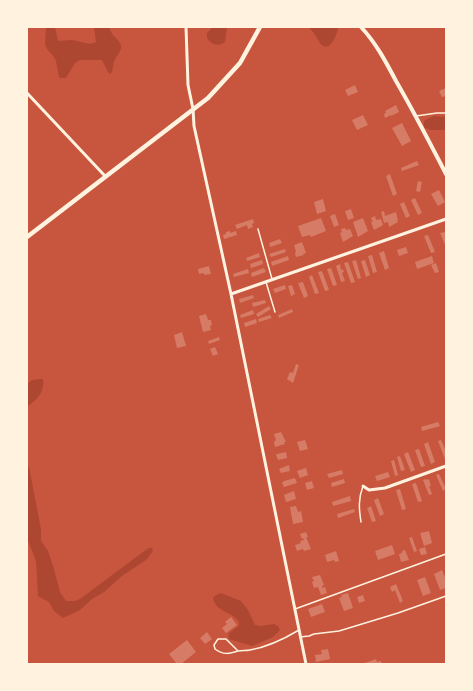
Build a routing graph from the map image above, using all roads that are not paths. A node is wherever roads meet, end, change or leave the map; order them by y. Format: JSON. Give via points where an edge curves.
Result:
{"nodes":[{"id":1,"x":186,"y":27,"type":"edge"},
{"id":2,"x":260,"y":27,"type":"edge"},
{"id":3,"x":361,"y":27,"type":"edge"},
{"id":4,"x":27,"y":93,"type":"edge"},
{"id":5,"x":193,"y":109,"type":"junction"},
{"id":6,"x":446,"y":113,"type":"edge"},
{"id":7,"x":416,"y":116,"type":"junction"},
{"id":8,"x":446,"y":174,"type":"edge"},
{"id":9,"x":105,"y":176,"type":"junction"},
{"id":10,"x":446,"y":219,"type":"edge"},
{"id":11,"x":258,"y":229,"type":"dead end"},
{"id":12,"x":27,"y":237,"type":"edge"},
{"id":13,"x":273,"y":280,"type":"junction"},
{"id":14,"x":266,"y":282,"type":"junction"},
{"id":15,"x":231,"y":294,"type":"junction"},
{"id":16,"x":275,"y":312,"type":"dead end"},
{"id":17,"x":446,"y":466,"type":"edge"},
{"id":18,"x":363,"y":486,"type":"joint"},
{"id":19,"x":360,"y":522,"type":"dead end"},
{"id":20,"x":446,"y":554,"type":"edge"},
{"id":21,"x":446,"y":596,"type":"edge"},
{"id":22,"x":295,"y":610,"type":"junction"},
{"id":23,"x":299,"y":630,"type":"junction"},
{"id":24,"x":300,"y":637,"type":"junction"},
{"id":25,"x":238,"y":651,"type":"junction"},
{"id":26,"x":306,"y":664,"type":"edge"}],
"edges":[{"from":1,"to":5,"type":"street","via":[[188,85]]},
{"from":2,"to":5,"type":"main road","via":[[249,49],[231,74],[208,98]]},
{"from":3,"to":7,"type":"street","via":[[376,46]]},
{"from":4,"to":9,"type":"street"},
{"from":5,"to":9,"type":"main road"},
{"from":5,"to":15,"type":"street","via":[[194,126]]},
{"from":6,"to":7,"type":"lane"},
{"from":7,"to":8,"type":"street"},
{"from":9,"to":12,"type":"main road"},
{"from":10,"to":13,"type":"street"},
{"from":11,"to":13,"type":"lane"},
{"from":13,"to":14,"type":"street"},
{"from":14,"to":15,"type":"street"},
{"from":14,"to":16,"type":"lane"},
{"from":15,"to":22,"type":"street"},
{"from":17,"to":18,"type":"street","via":[[385,488],[369,490]]},
{"from":18,"to":19,"type":"lane","via":[[359,505]]},
{"from":20,"to":22,"type":"lane"},
{"from":21,"to":24,"type":"lane","via":[[339,632]]},
{"from":22,"to":23,"type":"street"},
{"from":23,"to":24,"type":"street"},
{"from":23,"to":25,"type":"lane","via":[[278,642]]},
{"from":24,"to":26,"type":"street"},
{"from":25,"to":25,"type":"lane","via":[[225,654],[215,649],[214,645],[218,639],[226,639]]}]}
